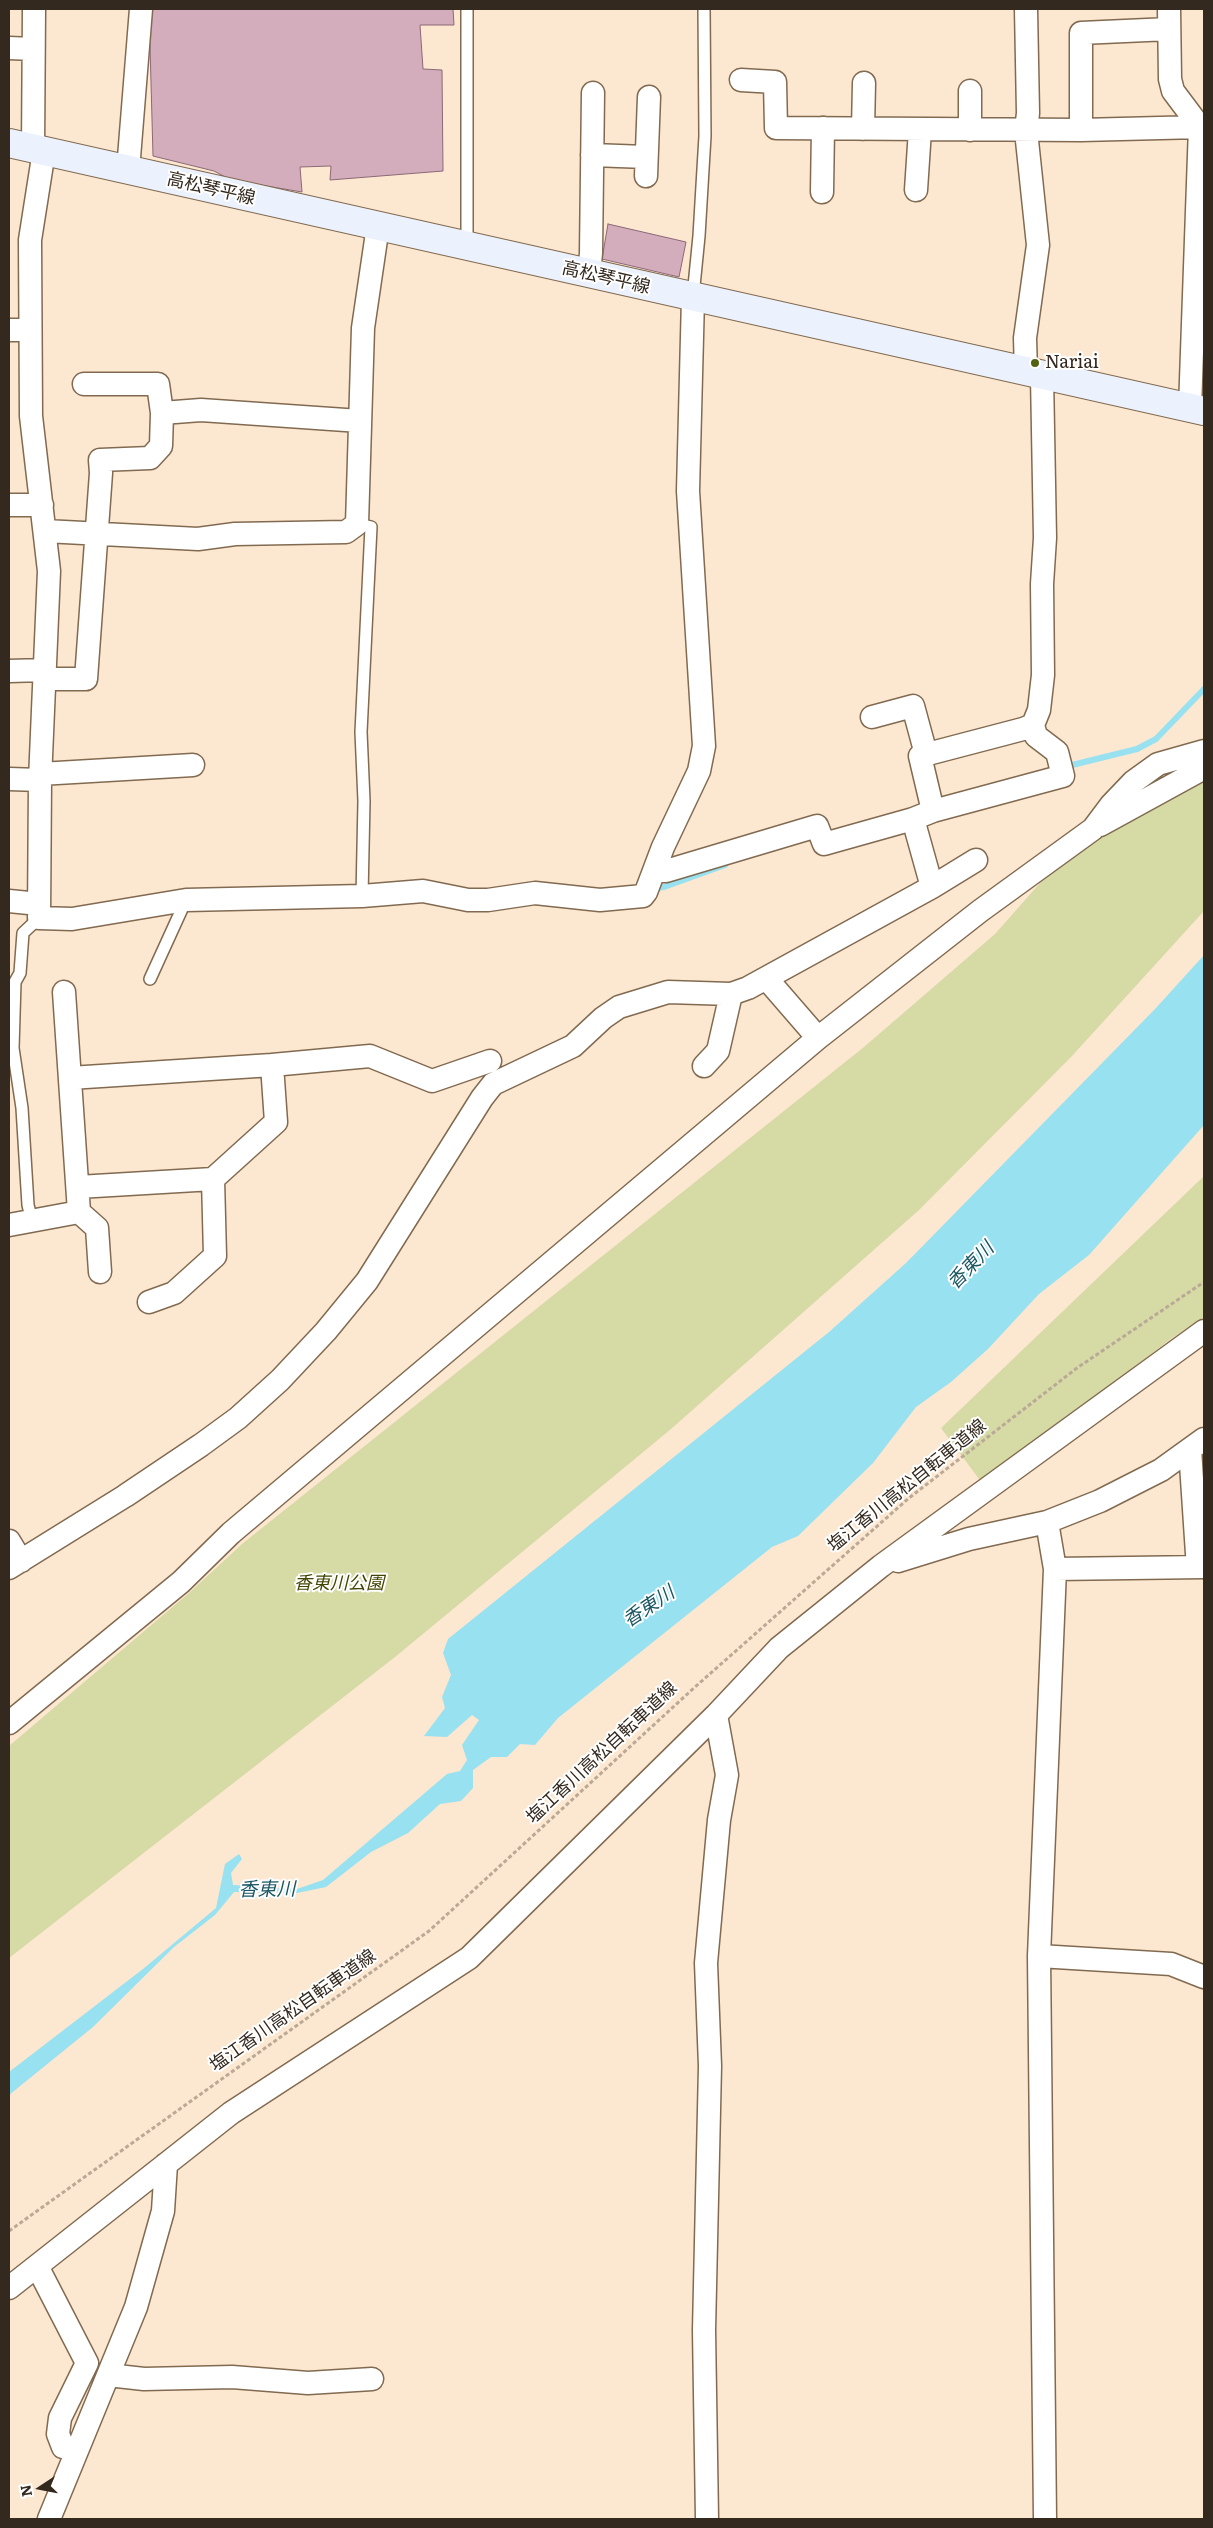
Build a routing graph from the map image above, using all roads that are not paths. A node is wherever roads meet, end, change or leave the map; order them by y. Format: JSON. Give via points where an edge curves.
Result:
{"nodes":[{"id":1,"x":34,"y":9,"type":"edge"},
{"id":2,"x":141,"y":9,"type":"edge"},
{"id":3,"x":466,"y":9,"type":"edge"},
{"id":4,"x":704,"y":9,"type":"edge"},
{"id":5,"x":1026,"y":9,"type":"edge"},
{"id":6,"x":1169,"y":19,"type":"edge"},
{"id":7,"x":9,"y":48,"type":"edge"},
{"id":8,"x":34,"y":49,"type":"junction"},
{"id":9,"x":742,"y":80,"type":"dead end"},
{"id":10,"x":864,"y":83,"type":"dead end"},
{"id":11,"x":970,"y":91,"type":"dead end"},
{"id":12,"x":593,"y":93,"type":"dead end"},
{"id":13,"x":648,"y":97,"type":"dead end"},
{"id":14,"x":823,"y":128,"type":"junction"},
{"id":15,"x":1200,"y":128,"type":"junction"},
{"id":16,"x":863,"y":129,"type":"junction"},
{"id":17,"x":920,"y":130,"type":"junction"},
{"id":18,"x":970,"y":130,"type":"junction"},
{"id":19,"x":1082,"y":130,"type":"junction"},
{"id":20,"x":1026,"y":131,"type":"junction"},
{"id":21,"x":29,"y":148,"type":"edge"},
{"id":22,"x":592,"y":155,"type":"junction"},
{"id":23,"x":128,"y":170,"type":"junction"},
{"id":24,"x":916,"y":190,"type":"dead end"},
{"id":25,"x":822,"y":192,"type":"dead end"},
{"id":26,"x":378,"y":226,"type":"junction"},
{"id":27,"x":466,"y":246,"type":"junction"},
{"id":28,"x":589,"y":274,"type":"junction"},
{"id":29,"x":1199,"y":278,"type":"edge"},
{"id":30,"x":693,"y":298,"type":"junction"},
{"id":31,"x":20,"y":330,"type":"edge"},
{"id":32,"x":1034,"y":374,"type":"junction"},
{"id":33,"x":84,"y":384,"type":"dead end"},
{"id":34,"x":1197,"y":409,"type":"edge"},
{"id":35,"x":162,"y":413,"type":"junction"},
{"id":36,"x":360,"y":421,"type":"junction"},
{"id":37,"x":9,"y":505,"type":"edge"},
{"id":38,"x":42,"y":505,"type":"junction"},
{"id":39,"x":357,"y":524,"type":"junction"},
{"id":40,"x":45,"y":531,"type":"junction"},
{"id":41,"x":97,"y":534,"type":"junction"},
{"id":42,"x":9,"y":672,"type":"edge"},
{"id":43,"x":44,"y":674,"type":"junction"},
{"id":44,"x":872,"y":717,"type":"dead end"},
{"id":45,"x":1033,"y":725,"type":"junction"},
{"id":46,"x":1204,"y":751,"type":"edge"},
{"id":47,"x":926,"y":754,"type":"junction"},
{"id":48,"x":192,"y":765,"type":"dead end"},
{"id":49,"x":1204,"y":768,"type":"edge"},
{"id":50,"x":40,"y":777,"type":"junction"},
{"id":51,"x":9,"y":779,"type":"edge"},
{"id":52,"x":927,"y":809,"type":"junction"},
{"id":53,"x":1093,"y":829,"type":"junction"},
{"id":54,"x":976,"y":860,"type":"dead end"},
{"id":55,"x":650,"y":883,"type":"junction"},
{"id":56,"x":932,"y":887,"type":"junction"},
{"id":57,"x":362,"y":891,"type":"junction"},
{"id":58,"x":186,"y":900,"type":"junction"},
{"id":59,"x":9,"y":901,"type":"edge"},
{"id":60,"x":39,"y":911,"type":"junction"},
{"id":61,"x":766,"y":978,"type":"junction"},
{"id":62,"x":150,"y":979,"type":"dead end"},
{"id":63,"x":64,"y":992,"type":"dead end"},
{"id":64,"x":731,"y":994,"type":"junction"},
{"id":65,"x":818,"y":1038,"type":"junction"},
{"id":66,"x":490,"y":1062,"type":"dead end"},
{"id":67,"x":272,"y":1065,"type":"junction"},
{"id":68,"x":704,"y":1066,"type":"dead end"},
{"id":69,"x":70,"y":1078,"type":"junction"},
{"id":70,"x":213,"y":1179,"type":"junction"},
{"id":71,"x":78,"y":1187,"type":"junction"},
{"id":72,"x":79,"y":1212,"type":"junction"},
{"id":73,"x":32,"y":1221,"type":"junction"},
{"id":74,"x":9,"y":1225,"type":"edge"},
{"id":75,"x":100,"y":1272,"type":"dead end"},
{"id":76,"x":149,"y":1302,"type":"dead end"},
{"id":77,"x":1204,"y":1331,"type":"edge"},
{"id":78,"x":1197,"y":1444,"type":"edge"},
{"id":79,"x":1047,"y":1522,"type":"junction"},
{"id":80,"x":9,"y":1541,"type":"edge"},
{"id":81,"x":1201,"y":1561,"type":"edge"},
{"id":82,"x":15,"y":1565,"type":"edge"},
{"id":83,"x":880,"y":1566,"type":"junction"},
{"id":84,"x":1055,"y":1570,"type":"junction"},
{"id":85,"x":716,"y":1715,"type":"junction"},
{"id":86,"x":9,"y":1723,"type":"edge"},
{"id":87,"x":1039,"y":1956,"type":"junction"},
{"id":88,"x":1204,"y":1977,"type":"edge"},
{"id":89,"x":166,"y":2164,"type":"junction"},
{"id":90,"x":37,"y":2266,"type":"junction"},
{"id":91,"x":9,"y":2288,"type":"edge"},
{"id":92,"x":108,"y":2374,"type":"junction"},
{"id":93,"x":372,"y":2379,"type":"dead end"},
{"id":94,"x":77,"y":2450,"type":"junction"},
{"id":95,"x":49,"y":2519,"type":"edge"},
{"id":96,"x":707,"y":2519,"type":"edge"},
{"id":97,"x":1045,"y":2519,"type":"edge"}],
"edges":[{"from":1,"to":8,"type":"street"},
{"from":2,"to":23,"type":"street"},
{"from":3,"to":27,"type":"lane"},
{"from":4,"to":30,"type":"lane","via":[[705,136]]},
{"from":5,"to":20,"type":"street"},
{"from":6,"to":15,"type":"street","via":[[1173,91]]},
{"from":6,"to":19,"type":"street","via":[[1080,33]]},
{"from":7,"to":8,"type":"street"},
{"from":8,"to":21,"type":"street"},
{"from":9,"to":14,"type":"street","via":[[775,82],[776,128]]},
{"from":10,"to":16,"type":"street"},
{"from":11,"to":18,"type":"street"},
{"from":12,"to":22,"type":"street"},
{"from":13,"to":22,"type":"street","via":[[646,166]]},
{"from":14,"to":16,"type":"street"},
{"from":14,"to":25,"type":"street"},
{"from":15,"to":19,"type":"street"},
{"from":15,"to":29,"type":"street"},
{"from":16,"to":17,"type":"street"},
{"from":17,"to":18,"type":"street"},
{"from":17,"to":24,"type":"street"},
{"from":18,"to":20,"type":"street"},
{"from":19,"to":20,"type":"street"},
{"from":20,"to":32,"type":"street","via":[[1038,245],[1025,338]]},
{"from":21,"to":23,"type":"main road","name":"高松琴平線"},
{"from":21,"to":31,"type":"street","via":[[30,240]]},
{"from":22,"to":28,"type":"street"},
{"from":23,"to":26,"type":"main road","name":"高松琴平線"},
{"from":26,"to":27,"type":"main road","name":"高松琴平線"},
{"from":26,"to":36,"type":"street","via":[[364,328]]},
{"from":27,"to":28,"type":"main road","name":"高松琴平線"},
{"from":28,"to":30,"type":"main road","name":"高松琴平線"},
{"from":29,"to":34,"type":"street"},
{"from":30,"to":32,"type":"main road","name":"高松琴平線"},
{"from":30,"to":55,"type":"street","via":[[688,491],[704,746],[699,771]]},
{"from":31,"to":38,"type":"street"},
{"from":32,"to":34,"type":"main road","name":"高松琴平線"},
{"from":32,"to":45,"type":"street","via":[[1044,538],[1042,675],[1039,710]]},
{"from":33,"to":35,"type":"street","via":[[158,384]]},
{"from":35,"to":36,"type":"street","via":[[201,410]]},
{"from":35,"to":41,"type":"street","via":[[161,446],[150,458],[100,460]]},
{"from":36,"to":39,"type":"street"},
{"from":37,"to":38,"type":"street"},
{"from":38,"to":40,"type":"street"},
{"from":39,"to":41,"type":"street","via":[[346,532],[235,534],[198,539]]},
{"from":39,"to":57,"type":"lane","via":[[371,527],[360,732],[364,800]]},
{"from":40,"to":41,"type":"street"},
{"from":40,"to":43,"type":"street","via":[[48,571]]},
{"from":41,"to":43,"type":"street","via":[[86,679]]},
{"from":42,"to":43,"type":"street"},
{"from":43,"to":50,"type":"street"},
{"from":44,"to":47,"type":"street","via":[[913,706]]},
{"from":45,"to":47,"type":"street"},
{"from":45,"to":52,"type":"street","via":[[1036,736],[1057,752],[1063,776]]},
{"from":46,"to":53,"type":"street","via":[[1158,764],[1133,782]]},
{"from":47,"to":52,"type":"street","via":[[920,756]]},
{"from":48,"to":50,"type":"street"},
{"from":49,"to":53,"type":"street"},
{"from":50,"to":51,"type":"street"},
{"from":50,"to":60,"type":"street"},
{"from":52,"to":55,"type":"street","via":[[824,844],[817,826],[666,871]]},
{"from":52,"to":56,"type":"street"},
{"from":53,"to":65,"type":"street"},
{"from":54,"to":56,"type":"street"},
{"from":55,"to":57,"type":"street","via":[[642,896],[600,900],[535,893],[468,900],[422,891]]},
{"from":56,"to":61,"type":"street"},
{"from":57,"to":58,"type":"street"},
{"from":58,"to":60,"type":"street","via":[[72,919]]},
{"from":58,"to":62,"type":"lane"},
{"from":59,"to":60,"type":"street"},
{"from":60,"to":73,"type":"lane","via":[[23,933],[20,973],[14,992],[13,1048]]},
{"from":61,"to":64,"type":"street"},
{"from":61,"to":65,"type":"street"},
{"from":63,"to":69,"type":"street"},
{"from":64,"to":68,"type":"street","via":[[718,1051]]},
{"from":64,"to":82,"type":"street","via":[[668,992],[619,1007],[573,1046],[493,1084],[367,1281],[280,1380],[238,1418],[201,1445]]},
{"from":65,"to":86,"type":"street","via":[[231,1534],[181,1582]]},
{"from":66,"to":67,"type":"street","via":[[432,1081],[370,1056]]},
{"from":67,"to":69,"type":"street"},
{"from":67,"to":70,"type":"street","via":[[276,1122]]},
{"from":69,"to":71,"type":"street"},
{"from":70,"to":71,"type":"street"},
{"from":70,"to":76,"type":"street","via":[[215,1256],[174,1293]]},
{"from":71,"to":72,"type":"street"},
{"from":72,"to":73,"type":"street"},
{"from":72,"to":75,"type":"street","via":[[97,1228]]},
{"from":73,"to":74,"type":"street"},
{"from":77,"to":83,"type":"street"},
{"from":78,"to":79,"type":"street","via":[[1161,1470],[1100,1501]]},
{"from":78,"to":81,"type":"street"},
{"from":79,"to":83,"type":"street","via":[[969,1538]]},
{"from":79,"to":84,"type":"street"},
{"from":80,"to":82,"type":"street"},
{"from":81,"to":84,"type":"street"},
{"from":83,"to":85,"type":"street","via":[[779,1648]]},
{"from":84,"to":87,"type":"street"},
{"from":85,"to":89,"type":"street","via":[[469,1958],[231,2113]]},
{"from":85,"to":96,"type":"street","via":[[727,1775],[719,1820],[706,1963],[710,2066],[704,2330]]},
{"from":87,"to":88,"type":"street","via":[[1171,1964]]},
{"from":87,"to":97,"type":"street"},
{"from":89,"to":90,"type":"street"},
{"from":89,"to":92,"type":"street","via":[[164,2211],[136,2307]]},
{"from":90,"to":91,"type":"street"},
{"from":90,"to":94,"type":"street","via":[[87,2363],[60,2418],[58,2434],[63,2447]]},
{"from":92,"to":93,"type":"street","via":[[144,2379],[232,2377],[308,2383]]},
{"from":92,"to":94,"type":"street"},
{"from":94,"to":95,"type":"street"}]}
